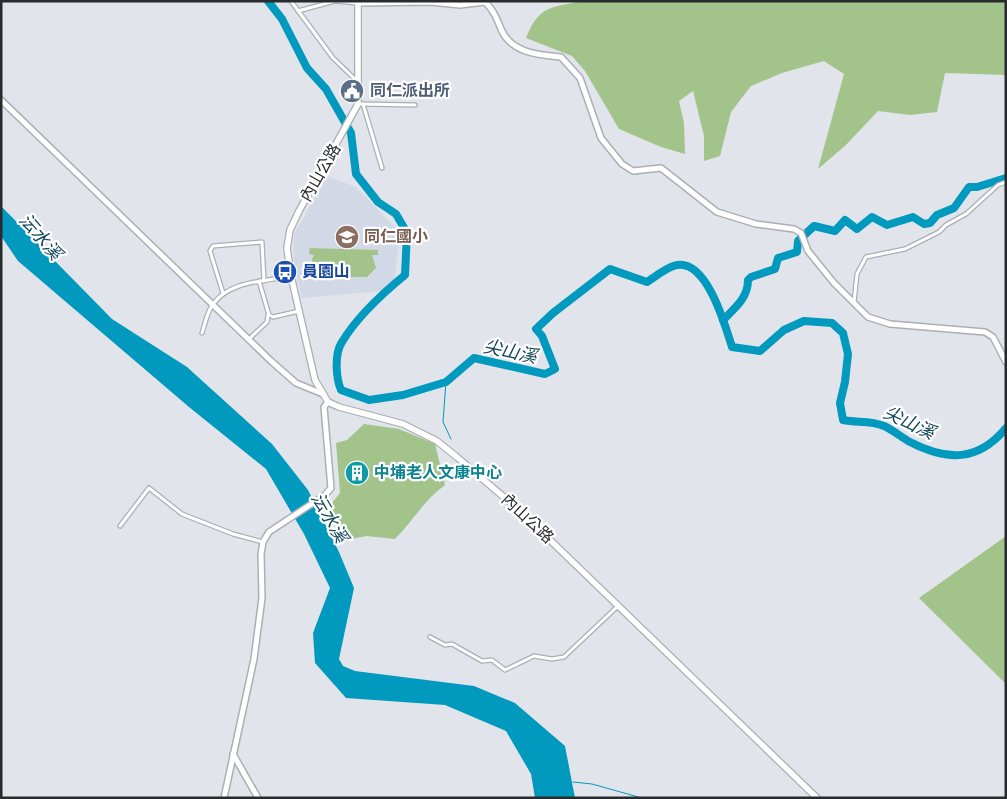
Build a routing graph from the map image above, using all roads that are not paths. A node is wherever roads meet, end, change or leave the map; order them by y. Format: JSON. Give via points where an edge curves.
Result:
{"nodes":[{"id":1,"x":291,"y":1,"type":"edge"},
{"id":2,"x":482,"y":1,"type":"edge"},
{"id":3,"x":358,"y":2,"type":"edge"},
{"id":4,"x":298,"y":11,"type":"junction"},
{"id":5,"x":359,"y":82,"type":"junction"},
{"id":6,"x":1,"y":100,"type":"edge"},
{"id":7,"x":360,"y":104,"type":"junction"},
{"id":8,"x":415,"y":105,"type":"dead end"},
{"id":9,"x":382,"y":168,"type":"dead end"},
{"id":10,"x":1006,"y":182,"type":"edge"},
{"id":11,"x":291,"y":276,"type":"junction"},
{"id":12,"x":259,"y":281,"type":"junction"},
{"id":13,"x":264,"y":281,"type":"junction"},
{"id":14,"x":223,"y":293,"type":"junction"},
{"id":15,"x":854,"y":303,"type":"junction"},
{"id":16,"x":212,"y":305,"type":"junction"},
{"id":17,"x":299,"y":311,"type":"junction"},
{"id":18,"x":268,"y":314,"type":"junction"},
{"id":19,"x":202,"y":333,"type":"dead end"},
{"id":20,"x":249,"y":339,"type":"junction"},
{"id":21,"x":1006,"y":362,"type":"edge"},
{"id":22,"x":323,"y":394,"type":"junction"},
{"id":23,"x":328,"y":402,"type":"junction"},
{"id":24,"x":120,"y":526,"type":"dead end"},
{"id":25,"x":263,"y":542,"type":"junction"},
{"id":26,"x":619,"y":606,"type":"junction"},
{"id":27,"x":430,"y":637,"type":"dead end"},
{"id":28,"x":233,"y":754,"type":"junction"},
{"id":29,"x":224,"y":798,"type":"edge"},
{"id":30,"x":258,"y":798,"type":"edge"},
{"id":31,"x":817,"y":798,"type":"edge"}],
"edges":[{"from":1,"to":4,"type":"street"},
{"from":2,"to":3,"type":"street","via":[[460,5]]},
{"from":2,"to":15,"type":"street","via":[[490,6],[504,36],[512,44],[534,54],[560,57],[570,66],[580,78],[601,138],[628,169],[661,168],[717,212],[756,224],[794,229],[802,235],[808,251]]},
{"from":3,"to":4,"type":"street","via":[[335,1]]},
{"from":3,"to":5,"type":"main road"},
{"from":4,"to":5,"type":"street","via":[[333,58]]},
{"from":5,"to":7,"type":"main road"},
{"from":6,"to":16,"type":"street"},
{"from":7,"to":8,"type":"street"},
{"from":7,"to":9,"type":"street"},
{"from":7,"to":11,"type":"main road","name":"內山公路","via":[[290,230],[287,248]]},
{"from":10,"to":15,"type":"street","via":[[939,232],[905,249],[866,257],[857,274]]},
{"from":11,"to":13,"type":"street"},
{"from":11,"to":17,"type":"main road","name":"內山公路"},
{"from":12,"to":13,"type":"street"},
{"from":12,"to":14,"type":"street","via":[[233,287]]},
{"from":12,"to":18,"type":"street"},
{"from":13,"to":14,"type":"street","via":[[262,242],[213,246],[210,251]]},
{"from":14,"to":16,"type":"street"},
{"from":15,"to":21,"type":"street","via":[[868,317],[890,324],[985,332],[993,337]]},
{"from":16,"to":19,"type":"street"},
{"from":16,"to":20,"type":"street"},
{"from":17,"to":18,"type":"street","via":[[273,317]]},
{"from":17,"to":22,"type":"main road","name":"內山公路","via":[[315,380]]},
{"from":18,"to":20,"type":"street","via":[[267,322]]},
{"from":20,"to":22,"type":"street","via":[[296,383]]},
{"from":22,"to":23,"type":"main road","name":"內山公路"},
{"from":23,"to":25,"type":"street","via":[[324,407],[331,488],[268,532]]},
{"from":23,"to":26,"type":"main road","name":"內山公路","via":[[346,410],[403,424],[437,441],[519,510]]},
{"from":24,"to":25,"type":"street","via":[[149,488],[182,514]]},
{"from":25,"to":28,"type":"street","via":[[262,598],[254,659]]},
{"from":26,"to":27,"type":"street","via":[[564,657],[534,656],[505,670],[492,660],[482,661],[452,644],[445,645]]},
{"from":26,"to":31,"type":"main road","name":"內山公路"},
{"from":28,"to":29,"type":"street"},
{"from":28,"to":30,"type":"street"}]}
